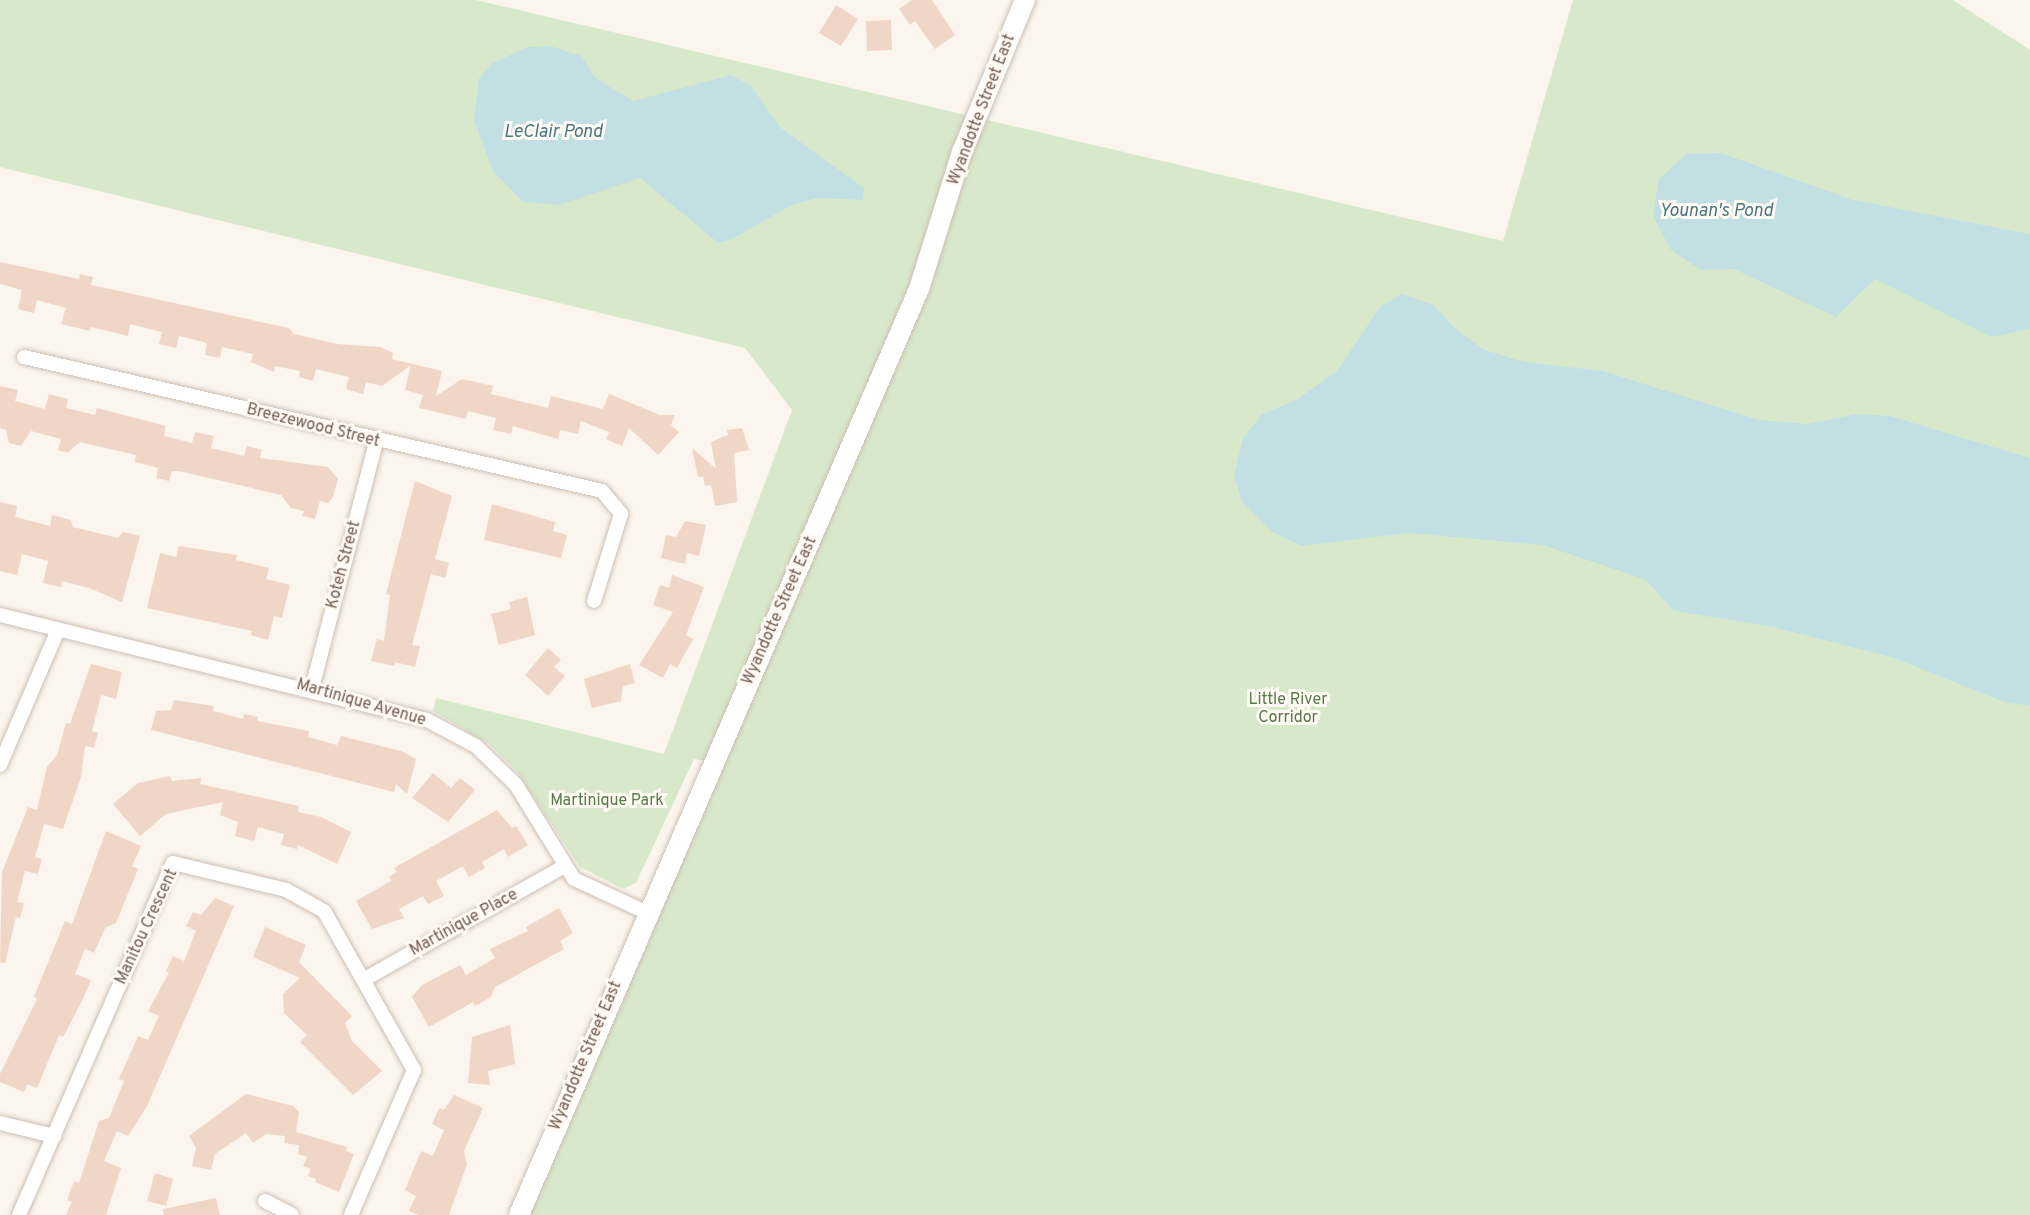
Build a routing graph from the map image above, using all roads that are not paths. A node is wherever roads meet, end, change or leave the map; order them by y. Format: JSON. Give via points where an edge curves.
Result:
{"nodes":[{"id":1,"x":1025,"y":0,"type":"edge"},
{"id":2,"x":24,"y":357,"type":"dead end"},
{"id":3,"x":376,"y":442,"type":"junction"},
{"id":4,"x":594,"y":601,"type":"dead end"},
{"id":5,"x":0,"y":615,"type":"edge"},
{"id":6,"x":58,"y":630,"type":"junction"},
{"id":7,"x":312,"y":688,"type":"junction"},
{"id":8,"x":0,"y":765,"type":"edge"},
{"id":9,"x":563,"y":867,"type":"junction"},
{"id":10,"x":648,"y":913,"type":"junction"},
{"id":11,"x":365,"y":979,"type":"junction"},
{"id":12,"x":0,"y":1123,"type":"edge"},
{"id":13,"x":54,"y":1136,"type":"junction"},
{"id":14,"x":265,"y":1201,"type":"dead end"},
{"id":15,"x":19,"y":1215,"type":"edge"},
{"id":16,"x":292,"y":1215,"type":"edge"},
{"id":17,"x":351,"y":1215,"type":"edge"},
{"id":18,"x":519,"y":1215,"type":"edge"}],
"edges":[{"from":1,"to":10,"type":"street","name":"Wyandotte Street East","via":[[962,152],[919,289]]},
{"from":2,"to":3,"type":"street","name":"Breezewood Street"},
{"from":3,"to":4,"type":"street","name":"Breezewood Street","via":[[602,491],[621,514]]},
{"from":3,"to":7,"type":"street","name":"Koteh Street"},
{"from":5,"to":6,"type":"street","name":"Martinique Avenue"},
{"from":6,"to":7,"type":"street","name":"Martinique Avenue"},
{"from":6,"to":8,"type":"street"},
{"from":7,"to":9,"type":"street","name":"Martinique Avenue","via":[[428,720],[476,746],[516,785]]},
{"from":9,"to":10,"type":"street","name":"Martinique Avenue","via":[[574,879]]},
{"from":9,"to":11,"type":"street","name":"Martinique Place"},
{"from":10,"to":18,"type":"street","name":"Wyandotte Street East"},
{"from":11,"to":13,"type":"street","name":"Manitou Crescent","via":[[324,911],[286,890],[173,863]]},
{"from":11,"to":17,"type":"street","name":"Manitou Crescent","via":[[414,1070]]},
{"from":12,"to":13,"type":"street"},
{"from":13,"to":15,"type":"street","name":"Manitou Crescent"},
{"from":14,"to":16,"type":"street"}]}
